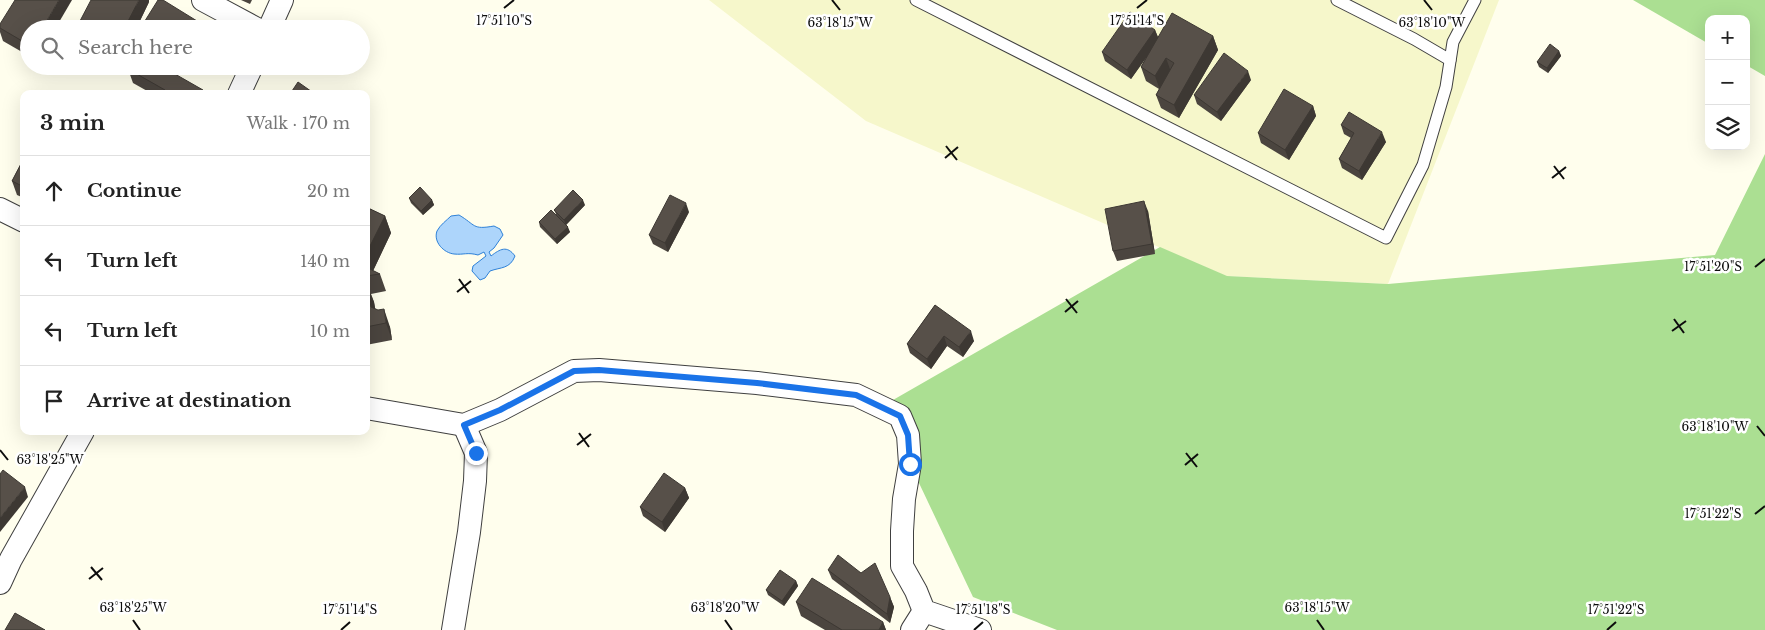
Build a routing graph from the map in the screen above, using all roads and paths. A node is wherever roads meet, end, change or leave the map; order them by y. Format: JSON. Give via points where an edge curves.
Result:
{"nodes":[{"id":1,"x":202,"y":0,"type":"edge"},
{"id":2,"x":282,"y":0,"type":"edge"},
{"id":3,"x":916,"y":0,"type":"edge"},
{"id":4,"x":1337,"y":0,"type":"edge"},
{"id":5,"x":1476,"y":0,"type":"edge"},
{"id":6,"x":240,"y":20,"type":"edge"},
{"id":7,"x":273,"y":20,"type":"edge"},
{"id":8,"x":1450,"y":60,"type":"junction"},
{"id":9,"x":248,"y":75,"type":"edge"},
{"id":10,"x":241,"y":90,"type":"edge"},
{"id":11,"x":0,"y":209,"type":"edge"},
{"id":12,"x":20,"y":219,"type":"edge"},
{"id":13,"x":370,"y":409,"type":"edge"},
{"id":14,"x":464,"y":425,"type":"junction"},
{"id":15,"x":81,"y":435,"type":"edge"},
{"id":16,"x":6,"y":556,"type":"edge"},
{"id":17,"x":0,"y":583,"type":"edge"},
{"id":18,"x":924,"y":611,"type":"junction"},
{"id":19,"x":453,"y":630,"type":"edge"},
{"id":20,"x":912,"y":630,"type":"edge"},
{"id":21,"x":980,"y":630,"type":"edge"}],
"edges":[{"from":1,"to":6,"type":"street"},
{"from":2,"to":7,"type":"street"},
{"from":3,"to":8,"type":"lane","via":[[1386,238],[1424,166],[1446,87]]},
{"from":4,"to":8,"type":"lane"},
{"from":5,"to":8,"type":"lane","via":[[1453,42]]},
{"from":9,"to":10,"type":"street"},
{"from":11,"to":12,"type":"street"},
{"from":13,"to":14,"type":"street"},
{"from":14,"to":18,"type":"street","via":[[574,371],[671,375],[856,395],[900,416],[908,435],[910,464],[903,507],[902,566]]},
{"from":14,"to":19,"type":"street","via":[[476,453],[475,481]]},
{"from":15,"to":16,"type":"street"},
{"from":16,"to":17,"type":"street"},
{"from":18,"to":20,"type":"street"},
{"from":18,"to":21,"type":"street"}]}
